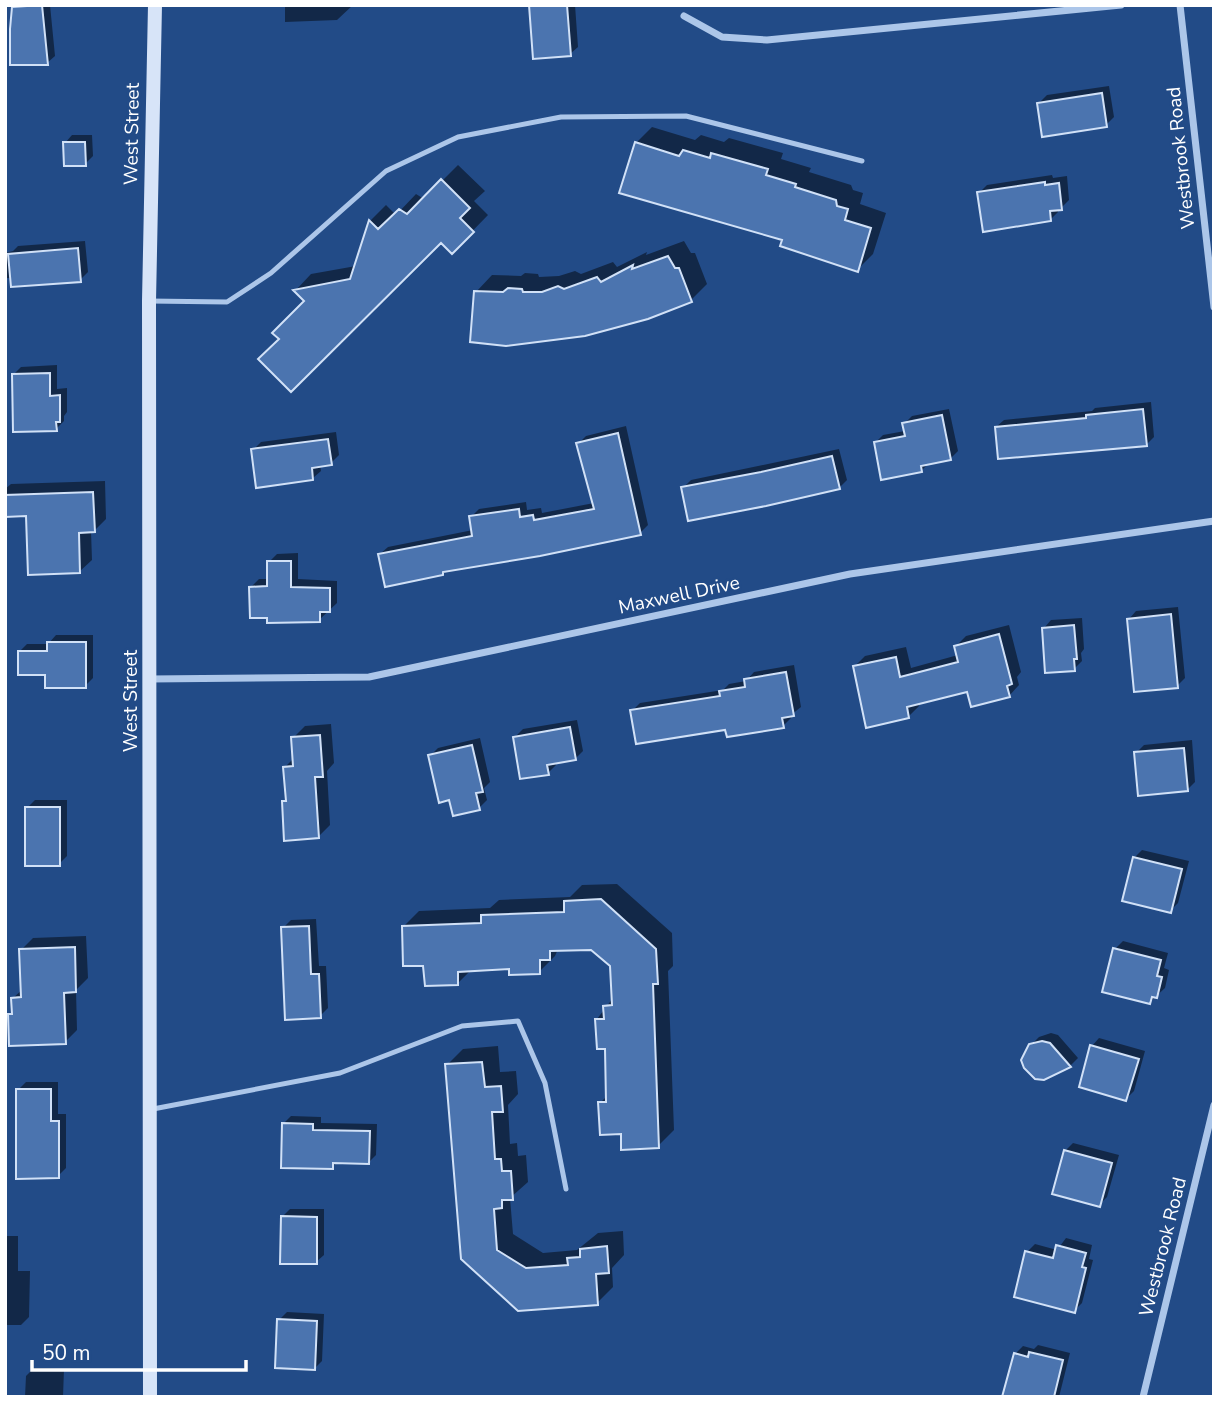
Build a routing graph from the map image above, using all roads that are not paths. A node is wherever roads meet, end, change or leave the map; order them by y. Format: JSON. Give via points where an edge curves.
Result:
{"nodes":[{"id":1,"x":155,"y":5,"type":"edge"},
{"id":2,"x":1121,"y":5,"type":"edge"},
{"id":3,"x":1180,"y":5,"type":"edge"},
{"id":4,"x":684,"y":16,"type":"dead end"},
{"id":5,"x":862,"y":161,"type":"dead end"},
{"id":6,"x":149,"y":301,"type":"junction"},
{"id":7,"x":1214,"y":307,"type":"edge"},
{"id":8,"x":1214,"y":521,"type":"edge"},
{"id":9,"x":150,"y":679,"type":"junction"},
{"id":10,"x":1214,"y":1105,"type":"edge"},
{"id":11,"x":149,"y":1109,"type":"junction"},
{"id":12,"x":566,"y":1189,"type":"dead end"},
{"id":13,"x":149,"y":1397,"type":"edge"},
{"id":14,"x":1143,"y":1397,"type":"edge"}],
"edges":[{"from":1,"to":6,"type":"main road","name":"West Street"},
{"from":2,"to":4,"type":"street","via":[[767,40],[722,37]]},
{"from":3,"to":7,"type":"street","name":"Westbrook Road"},
{"from":5,"to":6,"type":"lane","via":[[686,116],[561,117],[458,136],[386,171],[271,273],[227,302]]},
{"from":6,"to":9,"type":"main road","name":"West Street"},
{"from":8,"to":9,"type":"street","name":"Maxwell Drive","via":[[850,574],[369,677]]},
{"from":9,"to":11,"type":"main road","name":"West Street"},
{"from":10,"to":14,"type":"street","name":"Westbrook Road"},
{"from":11,"to":12,"type":"lane","via":[[340,1073],[462,1026],[518,1021],[545,1083]]},
{"from":11,"to":13,"type":"main road","name":"West Street"}]}
